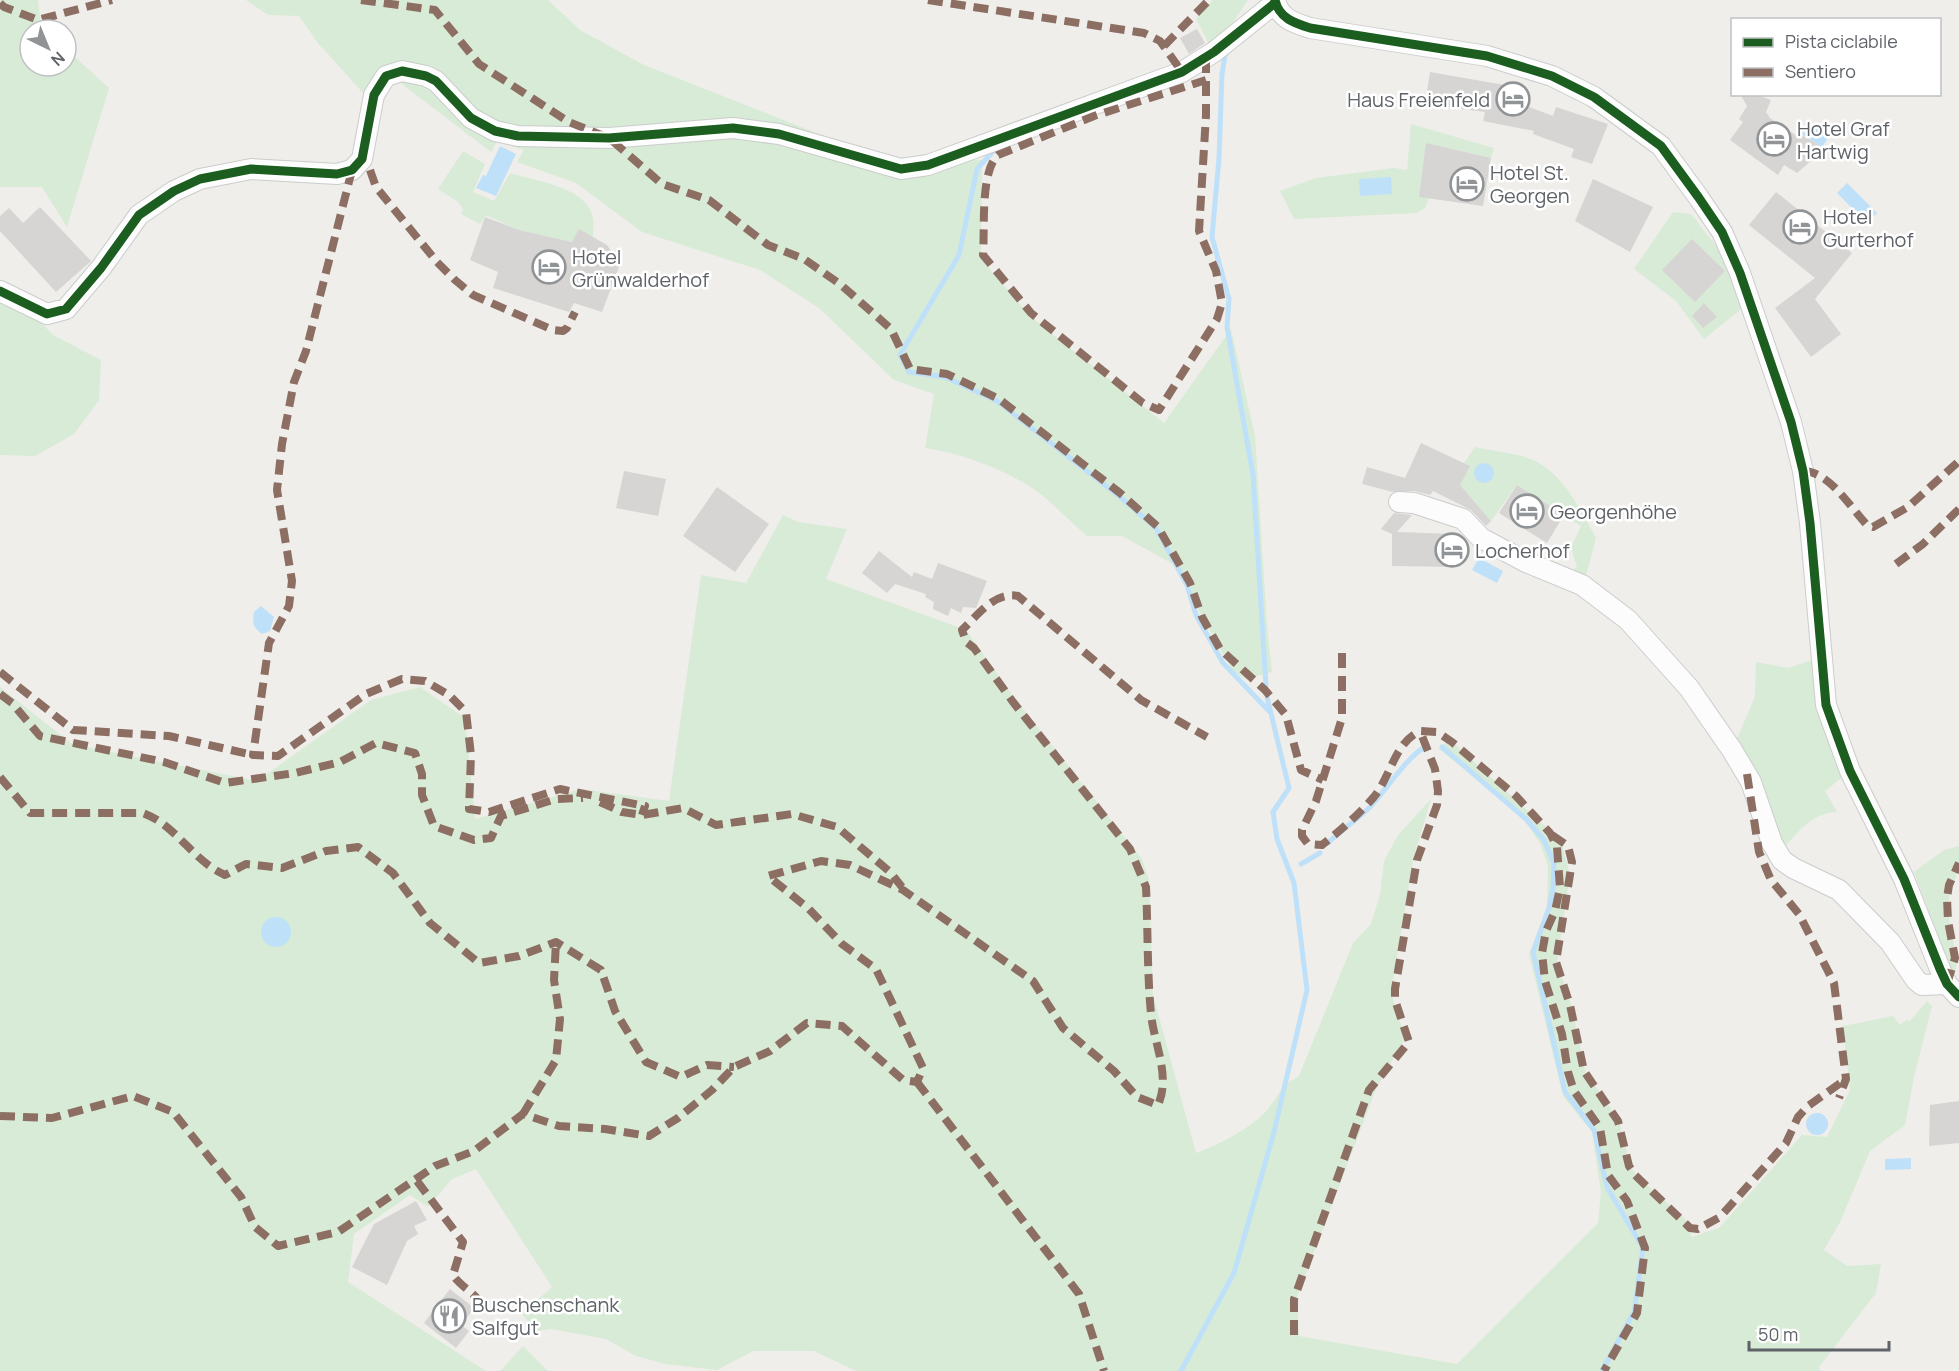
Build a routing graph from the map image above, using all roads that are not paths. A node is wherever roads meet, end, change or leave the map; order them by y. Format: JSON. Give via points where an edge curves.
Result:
{"nodes":[{"id":1,"x":1275,"y":2,"type":"edge"},
{"id":2,"x":0,"y":291,"type":"edge"},
{"id":3,"x":1399,"y":502,"type":"dead end"},
{"id":4,"x":1953,"y":990,"type":"edge"}],
"edges":[{"from":1,"to":2,"type":"street","via":[[1214,52],[1182,72],[928,165],[901,169],[779,134],[733,128],[609,138],[518,136],[495,131],[471,118],[436,81],[402,71],[386,76],[374,95],[362,159],[352,170],[337,174],[239,170],[200,178],[139,215],[101,268],[57,311]]},
{"from":1,"to":4,"type":"street","via":[[1291,22],[1310,28],[1487,56],[1552,76],[1594,97],[1661,146],[1700,198],[1722,232],[1740,273],[1791,422],[1810,523],[1826,705],[1850,771]]},
{"from":3,"to":4,"type":"street","via":[[1463,519],[1481,538],[1582,585],[1628,620],[1689,688],[1727,741],[1751,782],[1768,834],[1782,860],[1839,890],[1890,942],[1922,985]]}]}
